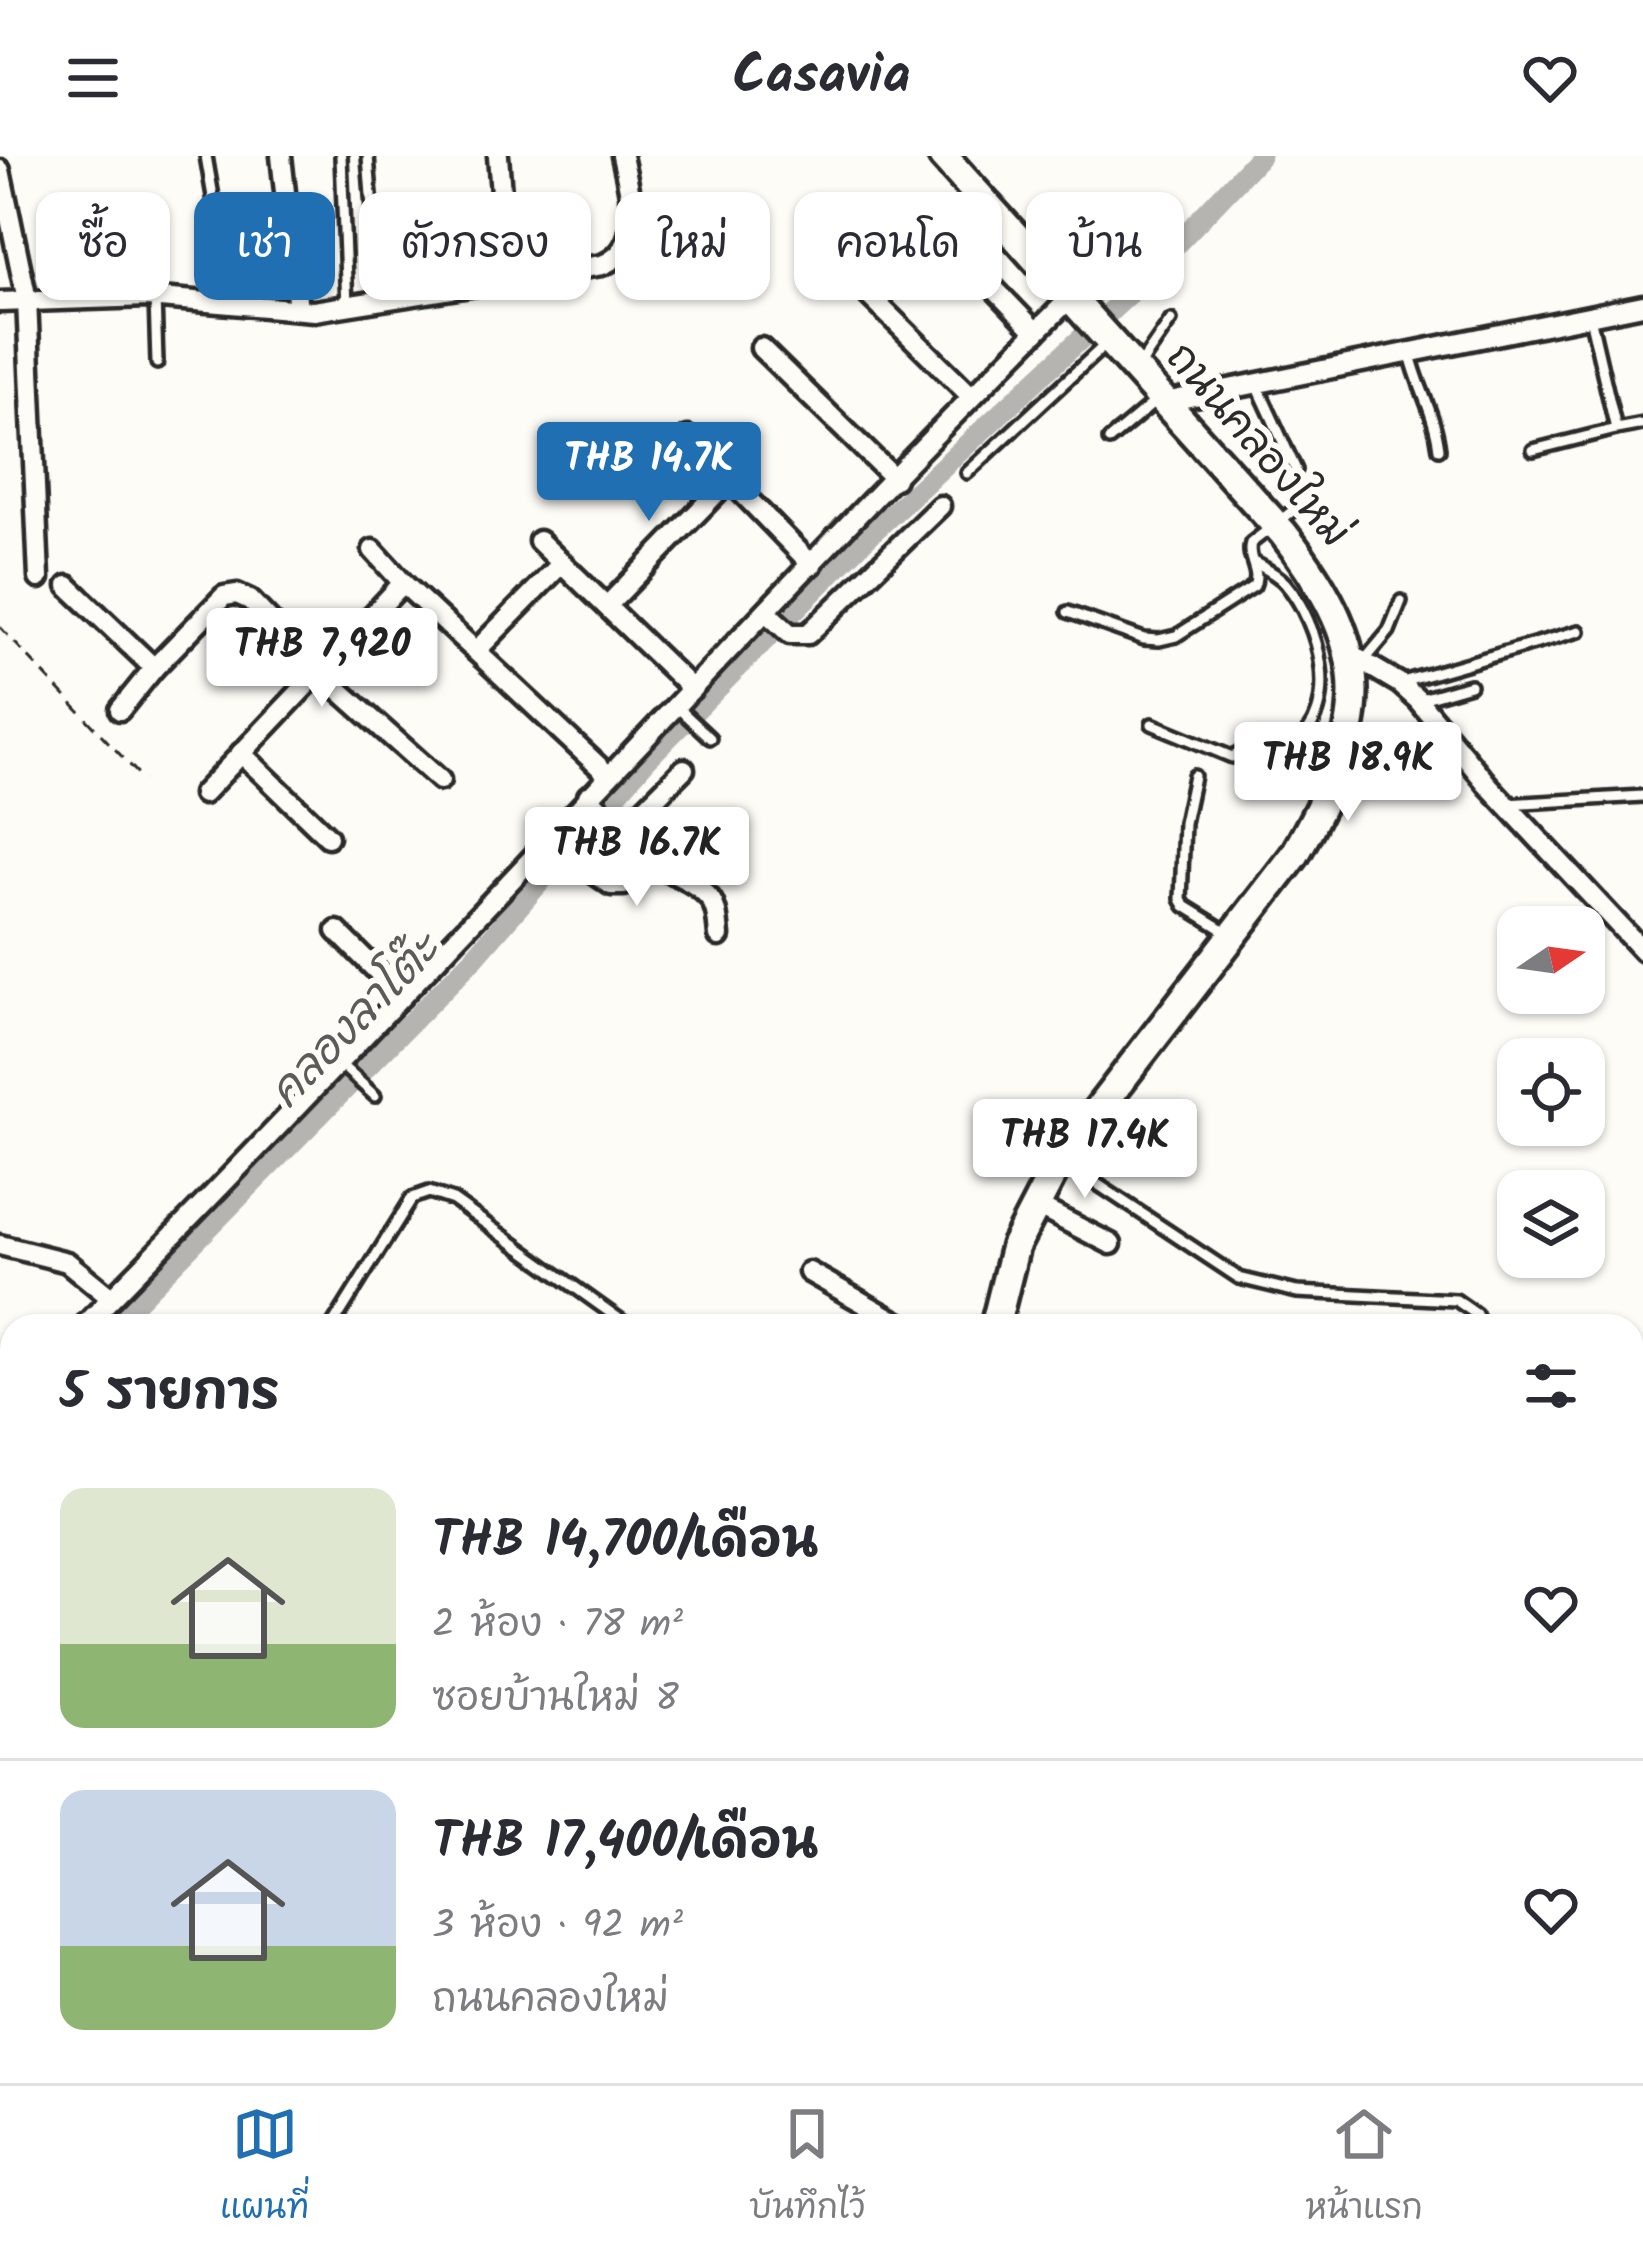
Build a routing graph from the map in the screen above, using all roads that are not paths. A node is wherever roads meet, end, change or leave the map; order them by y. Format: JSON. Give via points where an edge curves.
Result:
{"nodes":[{"id":1,"x":206,"y":156,"type":"edge"},
{"id":2,"x":281,"y":156,"type":"edge"},
{"id":3,"x":341,"y":156,"type":"edge"},
{"id":4,"x":368,"y":156,"type":"edge"},
{"id":5,"x":498,"y":156,"type":"edge"},
{"id":6,"x":622,"y":156,"type":"edge"},
{"id":7,"x":943,"y":156,"type":"edge"},
{"id":8,"x":0,"y":170,"type":"edge"},
{"id":9,"x":501,"y":192,"type":"edge"},
{"id":10,"x":976,"y":192,"type":"edge"},
{"id":11,"x":1002,"y":221,"type":"edge"},
{"id":12,"x":591,"y":267,"type":"edge"},
{"id":13,"x":1002,"y":296,"type":"edge"},
{"id":14,"x":170,"y":298,"type":"edge"},
{"id":15,"x":27,"y":300,"type":"junction"},
{"id":16,"x":36,"y":300,"type":"edge"},
{"id":17,"x":155,"y":300,"type":"edge"},
{"id":18,"x":394,"y":300,"type":"edge"},
{"id":19,"x":874,"y":300,"type":"edge"},
{"id":20,"x":231,"y":301,"type":"junction"},
{"id":21,"x":0,"y":302,"type":"edge"},
{"id":22,"x":379,"y":303,"type":"junction"},
{"id":23,"x":1076,"y":303,"type":"junction"},
{"id":24,"x":1643,"y":304,"type":"edge"},
{"id":25,"x":347,"y":308,"type":"junction"},
{"id":26,"x":298,"y":309,"type":"junction"},
{"id":27,"x":1590,"y":317,"type":"junction"},
{"id":28,"x":1171,"y":320,"type":"dead end"},
{"id":29,"x":1036,"y":332,"type":"junction"},
{"id":30,"x":1107,"y":337,"type":"junction"},
{"id":31,"x":761,"y":348,"type":"dead end"},
{"id":32,"x":1410,"y":354,"type":"junction"},
{"id":33,"x":157,"y":363,"type":"dead end"},
{"id":34,"x":1136,"y":370,"type":"junction"},
{"id":35,"x":1256,"y":383,"type":"junction"},
{"id":36,"x":971,"y":396,"type":"junction"},
{"id":37,"x":1163,"y":399,"type":"junction"},
{"id":38,"x":1643,"y":424,"type":"edge"},
{"id":39,"x":1616,"y":430,"type":"junction"},
{"id":40,"x":688,"y":437,"type":"dead end"},
{"id":41,"x":1108,"y":440,"type":"dead end"},
{"id":42,"x":1439,"y":449,"type":"dead end"},
{"id":43,"x":1533,"y":450,"type":"dead end"},
{"id":44,"x":1296,"y":470,"type":"dead end"},
{"id":45,"x":967,"y":473,"type":"dead end"},
{"id":46,"x":895,"y":479,"type":"junction"},
{"id":47,"x":730,"y":480,"type":"junction"},
{"id":48,"x":1308,"y":499,"type":"dead end"},
{"id":49,"x":940,"y":506,"type":"dead end"},
{"id":50,"x":1277,"y":526,"type":"junction"},
{"id":51,"x":539,"y":541,"type":"dead end"},
{"id":52,"x":374,"y":550,"type":"dead end"},
{"id":53,"x":1253,"y":562,"type":"junction"},
{"id":54,"x":562,"y":563,"type":"junction"},
{"id":55,"x":812,"y":565,"type":"junction"},
{"id":56,"x":39,"y":578,"type":"dead end"},
{"id":57,"x":403,"y":583,"type":"junction"},
{"id":58,"x":68,"y":586,"type":"dead end"},
{"id":59,"x":1401,"y":601,"type":"dead end"},
{"id":60,"x":607,"y":606,"type":"junction"},
{"id":61,"x":1068,"y":612,"type":"dead end"},
{"id":62,"x":778,"y":623,"type":"junction"},
{"id":63,"x":1579,"y":631,"type":"dead end"},
{"id":64,"x":476,"y":651,"type":"junction"},
{"id":65,"x":1355,"y":657,"type":"junction"},
{"id":66,"x":154,"y":668,"type":"junction"},
{"id":67,"x":319,"y":671,"type":"junction"},
{"id":68,"x":1400,"y":683,"type":"junction"},
{"id":69,"x":1470,"y":686,"type":"dead end"},
{"id":70,"x":692,"y":688,"type":"junction"},
{"id":71,"x":1418,"y":700,"type":"junction"},
{"id":72,"x":120,"y":710,"type":"dead end"},
{"id":73,"x":681,"y":710,"type":"junction"},
{"id":74,"x":1152,"y":724,"type":"dead end"},
{"id":75,"x":710,"y":738,"type":"dead end"},
{"id":76,"x":241,"y":753,"type":"junction"},
{"id":77,"x":684,"y":769,"type":"dead end"},
{"id":78,"x":609,"y":776,"type":"junction"},
{"id":79,"x":1194,"y":776,"type":"dead end"},
{"id":80,"x":440,"y":780,"type":"dead end"},
{"id":81,"x":203,"y":794,"type":"dead end"},
{"id":82,"x":1643,"y":796,"type":"edge"},
{"id":83,"x":1506,"y":804,"type":"junction"},
{"id":84,"x":598,"y":806,"type":"junction"},
{"id":85,"x":328,"y":837,"type":"dead end"},
{"id":86,"x":559,"y":850,"type":"junction"},
{"id":87,"x":337,"y":932,"type":"dead end"},
{"id":88,"x":1232,"y":935,"type":"junction"},
{"id":89,"x":1635,"y":935,"type":"edge"},
{"id":90,"x":719,"y":936,"type":"dead end"},
{"id":91,"x":1643,"y":951,"type":"edge"},
{"id":92,"x":402,"y":996,"type":"junction"},
{"id":93,"x":344,"y":1067,"type":"junction"},
{"id":94,"x":375,"y":1096,"type":"dead end"},
{"id":95,"x":1060,"y":1159,"type":"junction"},
{"id":96,"x":1035,"y":1205,"type":"junction"},
{"id":97,"x":1111,"y":1244,"type":"dead end"},
{"id":98,"x":0,"y":1246,"type":"edge"},
{"id":99,"x":809,"y":1272,"type":"dead end"},
{"id":100,"x":111,"y":1298,"type":"junction"},
{"id":101,"x":96,"y":1314,"type":"edge"},
{"id":102,"x":340,"y":1314,"type":"edge"},
{"id":103,"x":612,"y":1314,"type":"edge"},
{"id":104,"x":883,"y":1314,"type":"edge"},
{"id":105,"x":998,"y":1314,"type":"edge"},
{"id":106,"x":1476,"y":1314,"type":"edge"}],
"edges":[{"from":1,"to":20,"type":"lane"},
{"from":2,"to":26,"type":"street"},
{"from":3,"to":25,"type":"lane"},
{"from":4,"to":22,"type":"lane"},
{"from":5,"to":9,"type":"street"},
{"from":6,"to":12,"type":"street","via":[[630,236],[622,254]]},
{"from":7,"to":10,"type":"street","name":"ถนนคลองใหม่"},
{"from":8,"to":15,"type":"street"},
{"from":11,"to":23,"type":"street","name":"ถนนคลองใหม่"},
{"from":13,"to":29,"type":"street"},
{"from":14,"to":20,"type":"street"},
{"from":15,"to":16,"type":"street"},
{"from":15,"to":21,"type":"street"},
{"from":15,"to":56,"type":"street"},
{"from":17,"to":33,"type":"lane"},
{"from":18,"to":22,"type":"street"},
{"from":19,"to":36,"type":"street"},
{"from":20,"to":26,"type":"street"},
{"from":22,"to":25,"type":"street"},
{"from":23,"to":29,"type":"street"},
{"from":23,"to":30,"type":"street","name":"ถนนคลองใหม่"},
{"from":24,"to":27,"type":"street"},
{"from":25,"to":26,"type":"street"},
{"from":27,"to":32,"type":"street"},
{"from":27,"to":39,"type":"lane"},
{"from":28,"to":34,"type":"lane"},
{"from":29,"to":36,"type":"street"},
{"from":30,"to":34,"type":"street","name":"ถนนคลองใหม่"},
{"from":30,"to":45,"type":"lane"},
{"from":31,"to":46,"type":"street"},
{"from":32,"to":35,"type":"street"},
{"from":32,"to":42,"type":"lane"},
{"from":34,"to":37,"type":"street","name":"ถนนคลองใหม่"},
{"from":35,"to":37,"type":"street"},
{"from":35,"to":44,"type":"lane"},
{"from":36,"to":46,"type":"street"},
{"from":37,"to":41,"type":"lane"},
{"from":37,"to":50,"type":"street","name":"ถนนคลองใหม่"},
{"from":38,"to":39,"type":"lane"},
{"from":39,"to":43,"type":"lane"},
{"from":40,"to":47,"type":"street"},
{"from":46,"to":55,"type":"street"},
{"from":47,"to":55,"type":"street"},
{"from":47,"to":60,"type":"street"},
{"from":48,"to":50,"type":"lane"},
{"from":49,"to":62,"type":"street","via":[[808,634]]},
{"from":50,"to":53,"type":"lane","via":[[1252,543]]},
{"from":50,"to":65,"type":"street","name":"ถนนคลองใหม่","via":[[1319,578]]},
{"from":51,"to":54,"type":"street"},
{"from":52,"to":57,"type":"street"},
{"from":53,"to":61,"type":"lane","via":[[1254,586],[1176,636],[1144,639]]},
{"from":53,"to":74,"type":"lane","via":[[1284,582],[1312,633],[1322,685],[1308,734],[1293,746],[1259,743],[1232,757]]},
{"from":54,"to":60,"type":"street"},
{"from":54,"to":64,"type":"street"},
{"from":55,"to":62,"type":"street"},
{"from":57,"to":64,"type":"street"},
{"from":57,"to":67,"type":"street"},
{"from":58,"to":66,"type":"street"},
{"from":59,"to":65,"type":"lane","via":[[1389,631]]},
{"from":60,"to":70,"type":"street"},
{"from":62,"to":70,"type":"street"},
{"from":63,"to":68,"type":"lane"},
{"from":64,"to":78,"type":"street"},
{"from":65,"to":68,"type":"street"},
{"from":65,"to":88,"type":"street","name":"ถนนคลองใหม่","via":[[1349,737],[1336,778],[1294,856]]},
{"from":66,"to":67,"type":"street","via":[[224,596],[237,593]]},
{"from":66,"to":72,"type":"street"},
{"from":67,"to":76,"type":"street"},
{"from":67,"to":80,"type":"street"},
{"from":68,"to":71,"type":"street"},
{"from":69,"to":71,"type":"lane"},
{"from":70,"to":73,"type":"street"},
{"from":71,"to":83,"type":"street"},
{"from":73,"to":75,"type":"lane"},
{"from":73,"to":78,"type":"street"},
{"from":76,"to":81,"type":"street"},
{"from":76,"to":85,"type":"street"},
{"from":77,"to":84,"type":"street","via":[[631,821],[620,823]]},
{"from":78,"to":84,"type":"street"},
{"from":79,"to":88,"type":"lane","via":[[1181,899]]},
{"from":82,"to":83,"type":"lane"},
{"from":83,"to":89,"type":"street"},
{"from":84,"to":86,"type":"street"},
{"from":86,"to":90,"type":"street","via":[[610,885],[624,885],[648,866],[670,872],[709,896]]},
{"from":86,"to":92,"type":"street"},
{"from":87,"to":92,"type":"street"},
{"from":88,"to":95,"type":"street","name":"ถนนคลองใหม่"},
{"from":89,"to":91,"type":"street"},
{"from":92,"to":93,"type":"street"},
{"from":93,"to":94,"type":"lane"},
{"from":93,"to":100,"type":"street"},
{"from":95,"to":96,"type":"street","name":"ถนนคลองใหม่"},
{"from":95,"to":106,"type":"lane","via":[[1239,1278],[1297,1292],[1456,1300]]},
{"from":96,"to":97,"type":"street"},
{"from":96,"to":105,"type":"street","name":"ถนนคลองใหม่"},
{"from":98,"to":100,"type":"street","via":[[67,1262]]},
{"from":99,"to":104,"type":"street"},
{"from":100,"to":101,"type":"street"},
{"from":102,"to":103,"type":"lane","via":[[412,1198],[428,1192],[453,1200]]}]}
